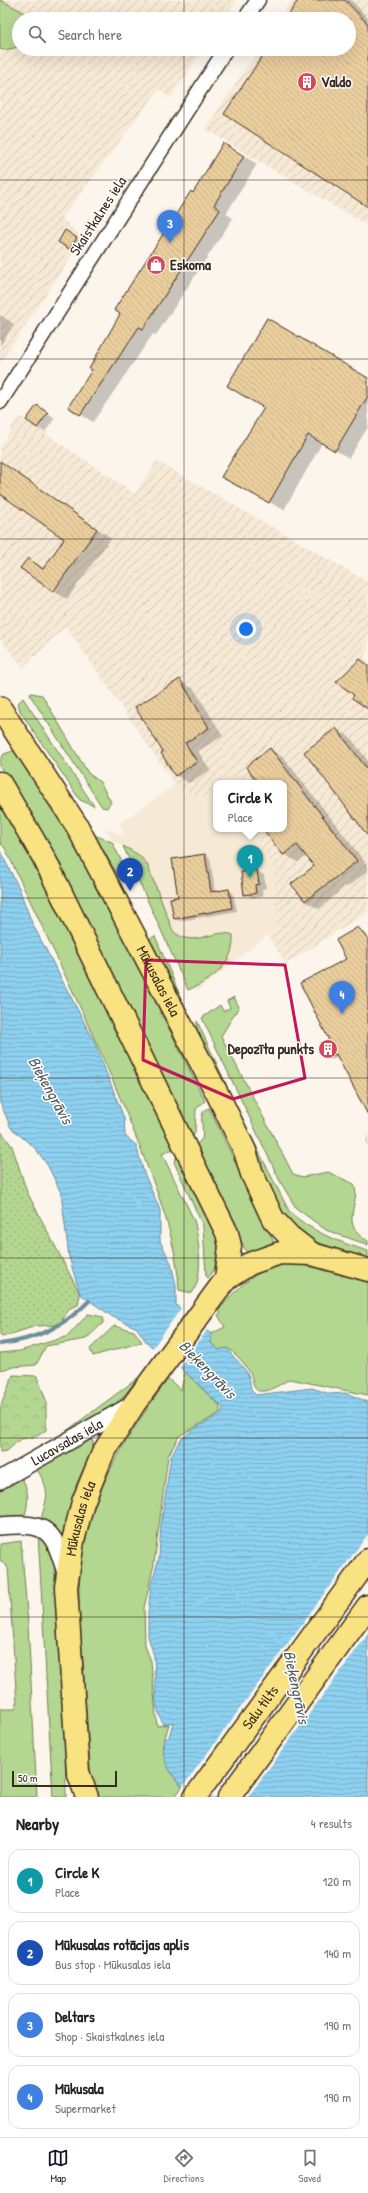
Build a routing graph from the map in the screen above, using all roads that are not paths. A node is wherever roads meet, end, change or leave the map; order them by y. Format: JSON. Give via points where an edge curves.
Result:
{"nodes":[{"id":1,"x":258,"y":0,"type":"edge"},
{"id":2,"x":250,"y":12,"type":"edge"},
{"id":3,"x":222,"y":56,"type":"edge"},
{"id":4,"x":0,"y":402,"type":"edge"},
{"id":5,"x":0,"y":708,"type":"edge"},
{"id":6,"x":0,"y":783,"type":"edge"},
{"id":7,"x":312,"y":1254,"type":"junction"},
{"id":8,"x":368,"y":1270,"type":"edge"},
{"id":9,"x":226,"y":1280,"type":"junction"},
{"id":10,"x":134,"y":1404,"type":"junction"},
{"id":11,"x":0,"y":1480,"type":"edge"},
{"id":12,"x":0,"y":1526,"type":"edge"},
{"id":13,"x":368,"y":1560,"type":"edge"},
{"id":14,"x":67,"y":1574,"type":"junction"},
{"id":15,"x":368,"y":1606,"type":"edge"},
{"id":16,"x":78,"y":1772,"type":"junction"},
{"id":17,"x":76,"y":1797,"type":"edge"},
{"id":18,"x":87,"y":1797,"type":"edge"},
{"id":19,"x":195,"y":1797,"type":"edge"},
{"id":20,"x":229,"y":1797,"type":"edge"}],
"edges":[{"from":1,"to":2,"type":"street"},
{"from":3,"to":4,"type":"street","name":"Skaistkalnes iela"},
{"from":5,"to":7,"type":"highway","name":"Mūkusalas iela","via":[[87,845],[219,1097],[273,1218],[290,1237]]},
{"from":6,"to":9,"type":"highway","name":"Mūkusalas iela","via":[[44,858],[227,1233],[230,1246]]},
{"from":7,"to":8,"type":"highway","name":"Mūkusalas iela"},
{"from":7,"to":9,"type":"highway","name":"Mūkusalas iela","via":[[280,1252],[249,1264]]},
{"from":9,"to":10,"type":"highway","name":"Mūkusalas iela"},
{"from":10,"to":11,"type":"street","name":"Lucavsalas iela"},
{"from":10,"to":14,"type":"highway","name":"Mūkusalas iela","via":[[103,1452],[83,1502]]},
{"from":12,"to":14,"type":"street","via":[[28,1524],[47,1531],[59,1549]]},
{"from":13,"to":19,"type":"highway","name":"Salu tilts"},
{"from":14,"to":16,"type":"highway","name":"Mūkusalas iela"},
{"from":15,"to":20,"type":"highway","name":"Salu tilts"},
{"from":16,"to":17,"type":"highway"},
{"from":16,"to":18,"type":"highway","name":"Mūkusalas iela"}]}
